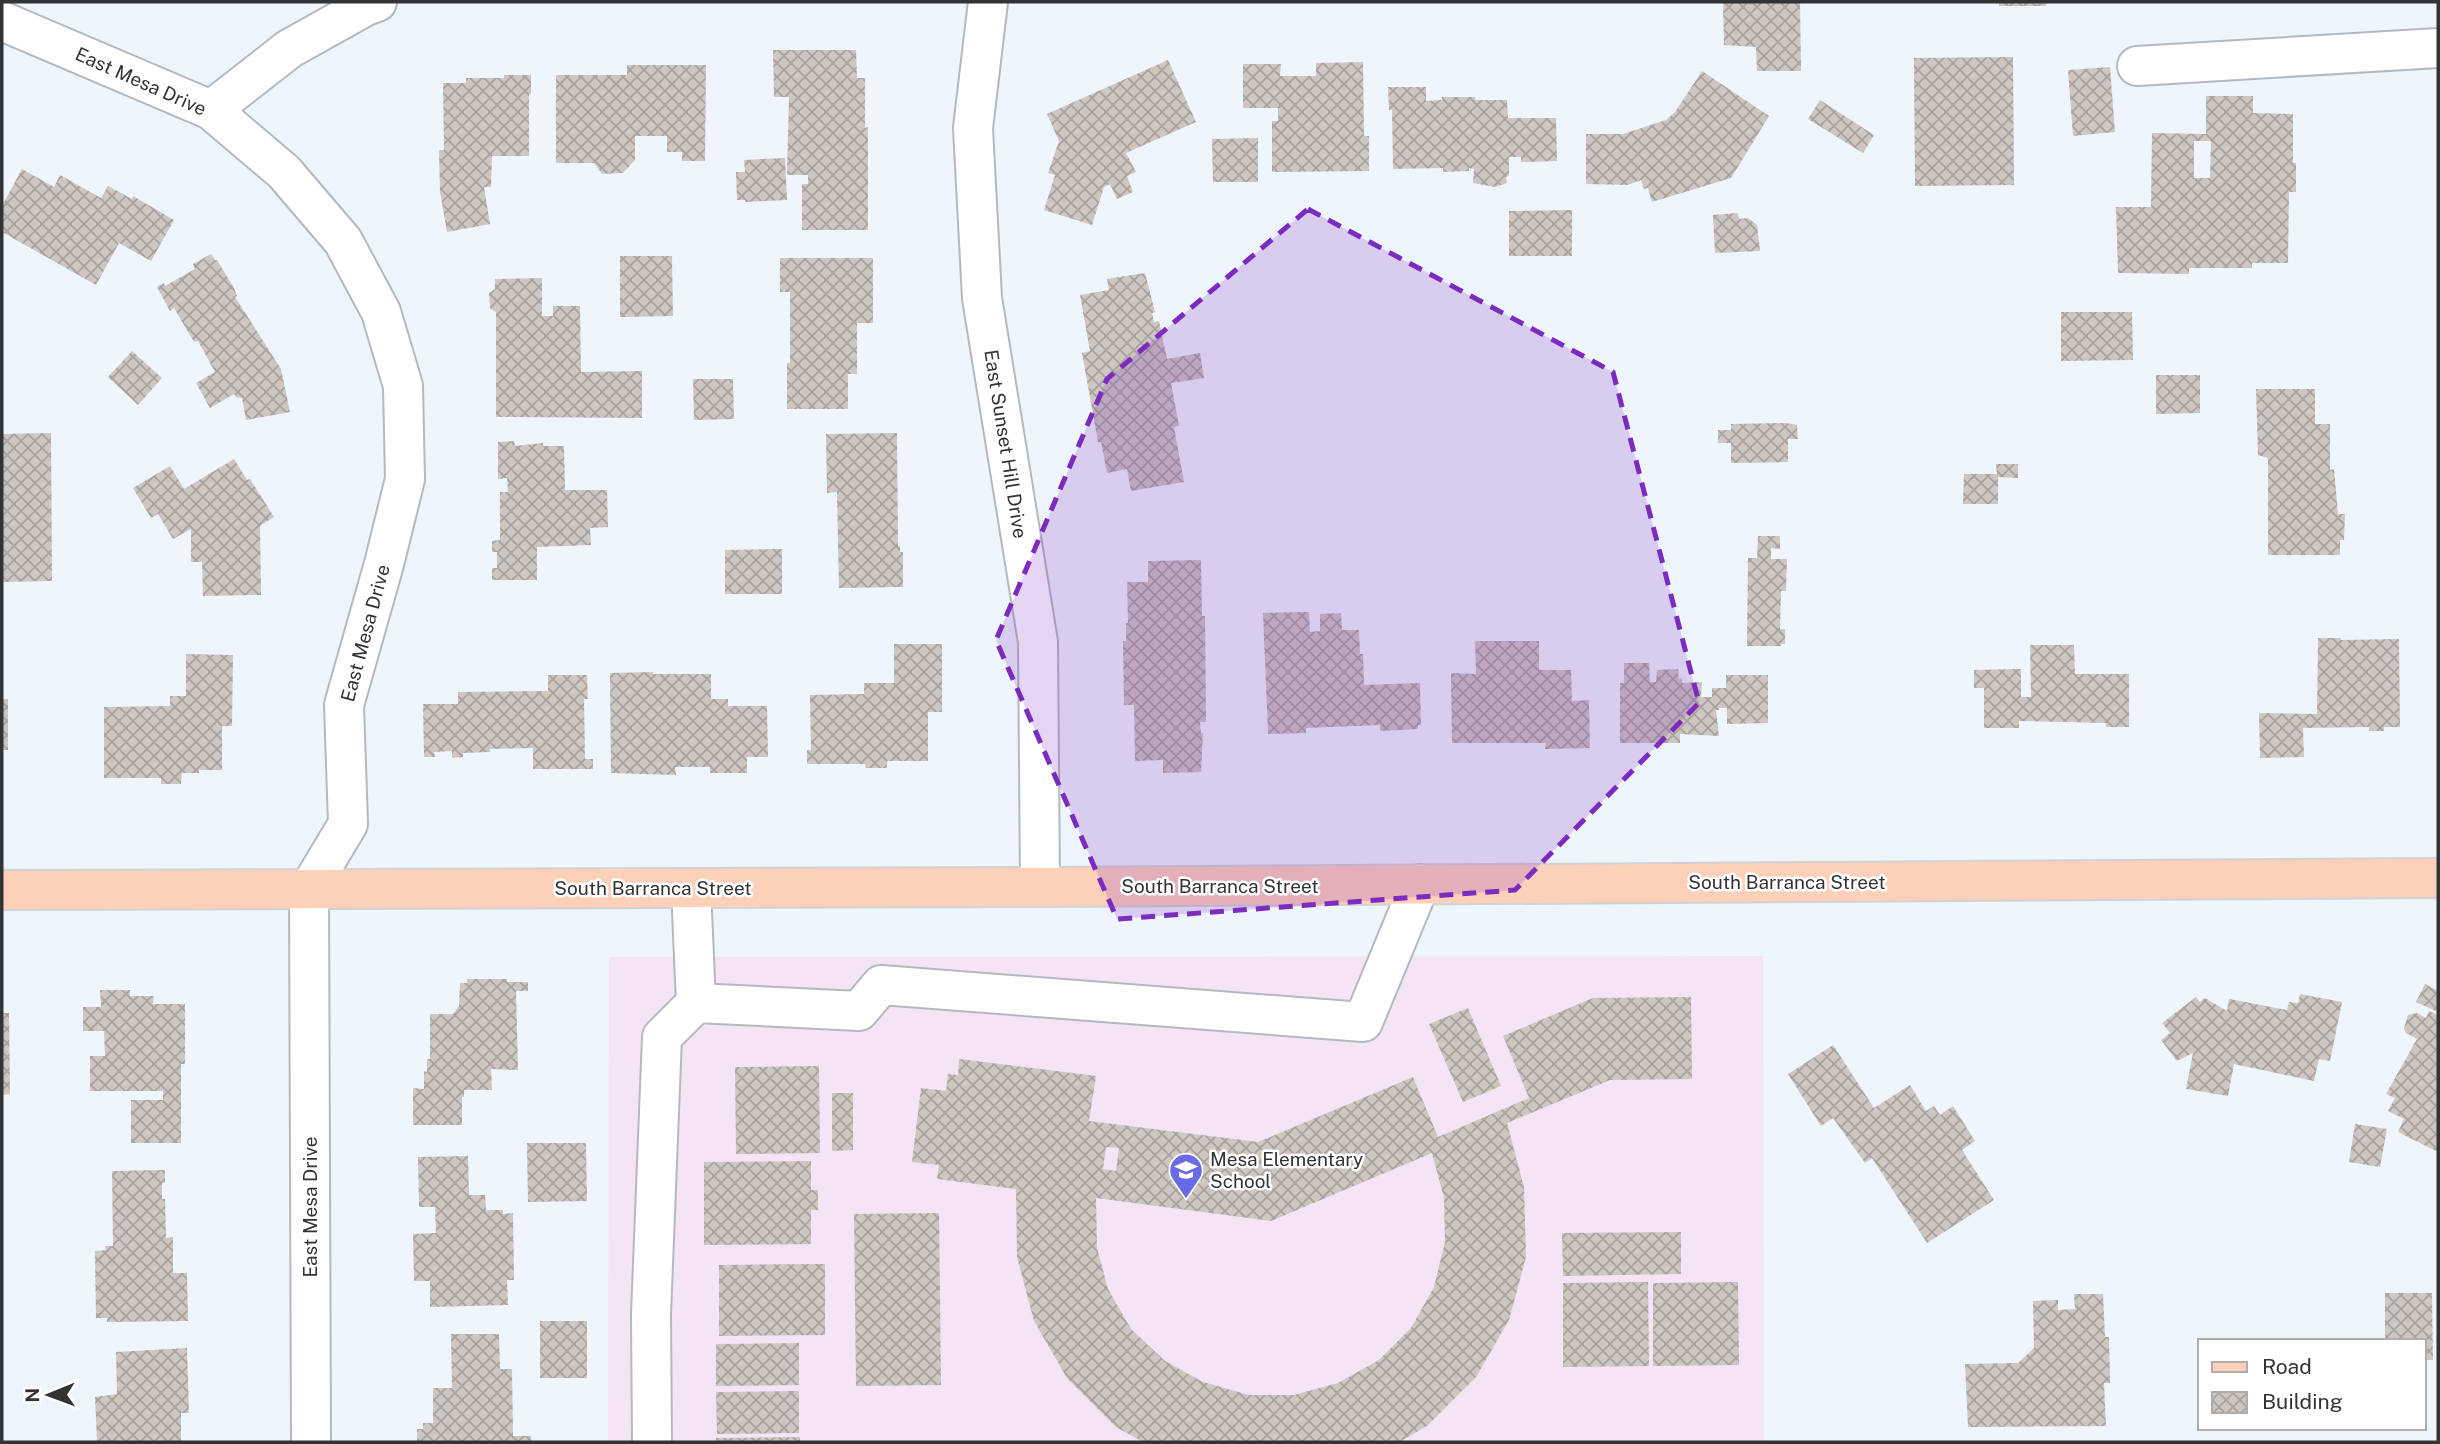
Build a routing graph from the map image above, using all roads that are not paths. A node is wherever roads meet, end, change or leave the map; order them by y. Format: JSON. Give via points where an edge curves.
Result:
{"nodes":[{"id":1,"x":377,"y":2,"type":"edge"},
{"id":2,"x":988,"y":2,"type":"edge"},
{"id":3,"x":2,"y":21,"type":"edge"},
{"id":4,"x":2438,"y":48,"type":"edge"},
{"id":5,"x":2137,"y":66,"type":"dead end"},
{"id":6,"x":211,"y":110,"type":"junction"},
{"id":7,"x":2438,"y":878,"type":"edge"},
{"id":8,"x":1420,"y":884,"type":"junction"},
{"id":9,"x":1040,"y":887,"type":"junction"},
{"id":10,"x":691,"y":888,"type":"junction"},
{"id":11,"x":309,"y":889,"type":"junction"},
{"id":12,"x":2,"y":890,"type":"edge"},
{"id":13,"x":696,"y":1003,"type":"junction"},
{"id":14,"x":311,"y":1442,"type":"edge"},
{"id":15,"x":652,"y":1442,"type":"edge"}],
"edges":[{"from":1,"to":6,"type":"street","via":[[289,50]]},
{"from":2,"to":9,"type":"street","name":"East Sunset Hill Drive","via":[[973,128],[982,298],[1038,642]]},
{"from":3,"to":6,"type":"street","name":"East Mesa Drive"},
{"from":4,"to":5,"type":"street"},
{"from":6,"to":11,"type":"street","name":"East Mesa Drive","via":[[284,172],[343,241],[381,312],[403,386],[405,479],[344,705],[348,824]]},
{"from":7,"to":8,"type":"main road","name":"South Barranca Street"},
{"from":8,"to":9,"type":"main road","name":"South Barranca Street"},
{"from":8,"to":13,"type":"street","via":[[1363,1022],[881,985],[859,1011]]},
{"from":9,"to":10,"type":"main road","name":"South Barranca Street"},
{"from":10,"to":11,"type":"main road","name":"South Barranca Street"},
{"from":10,"to":13,"type":"street"},
{"from":11,"to":12,"type":"main road","name":"South Barranca Street"},
{"from":11,"to":14,"type":"street","name":"East Mesa Drive"},
{"from":13,"to":15,"type":"street","via":[[662,1037],[651,1314]]}]}
